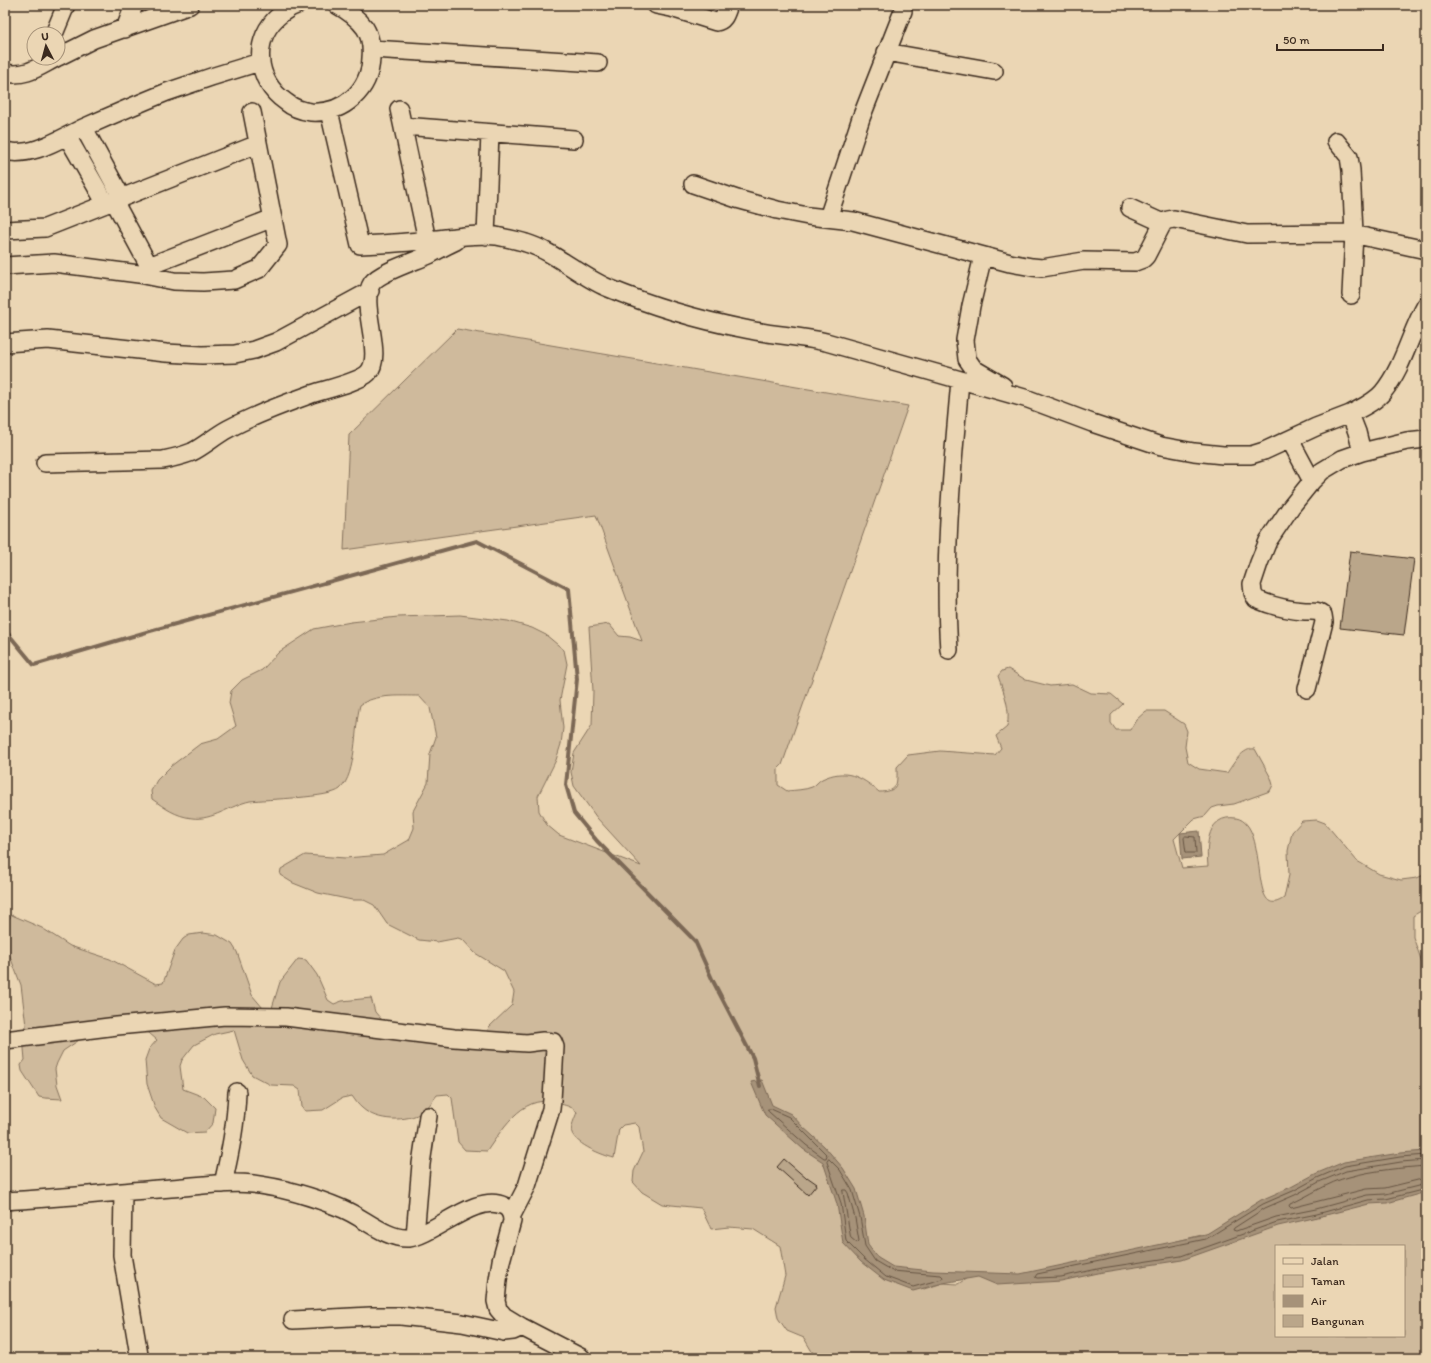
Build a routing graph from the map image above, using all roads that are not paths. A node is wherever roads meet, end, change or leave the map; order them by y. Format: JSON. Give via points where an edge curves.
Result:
{"nodes":[{"id":1,"x":66,"y":5,"type":"edge"},
{"id":2,"x":134,"y":5,"type":"edge"},
{"id":3,"x":190,"y":5,"type":"edge"},
{"id":4,"x":297,"y":5,"type":"edge"},
{"id":5,"x":337,"y":5,"type":"edge"},
{"id":6,"x":729,"y":5,"type":"edge"},
{"id":7,"x":666,"y":6,"type":"edge"},
{"id":8,"x":903,"y":11,"type":"dead end"},
{"id":9,"x":57,"y":26,"type":"edge"},
{"id":10,"x":125,"y":29,"type":"junction"},
{"id":11,"x":372,"y":48,"type":"junction"},
{"id":12,"x":886,"y":52,"type":"junction"},
{"id":13,"x":66,"y":53,"type":"edge"},
{"id":14,"x":260,"y":62,"type":"junction"},
{"id":15,"x":598,"y":63,"type":"dead end"},
{"id":16,"x":37,"y":66,"type":"edge"},
{"id":17,"x":994,"y":71,"type":"dead end"},
{"id":18,"x":5,"y":73,"type":"edge"},
{"id":19,"x":399,"y":109,"type":"dead end"},
{"id":20,"x":329,"y":111,"type":"junction"},
{"id":21,"x":252,"y":112,"type":"dead end"},
{"id":22,"x":403,"y":126,"type":"junction"},
{"id":23,"x":84,"y":128,"type":"junction"},
{"id":24,"x":490,"y":133,"type":"junction"},
{"id":25,"x":67,"y":136,"type":"junction"},
{"id":26,"x":574,"y":139,"type":"dead end"},
{"id":27,"x":1336,"y":141,"type":"dead end"},
{"id":28,"x":258,"y":144,"type":"junction"},
{"id":29,"x":5,"y":151,"type":"edge"},
{"id":30,"x":693,"y":184,"type":"dead end"},
{"id":31,"x":114,"y":201,"type":"junction"},
{"id":32,"x":1130,"y":208,"type":"dead end"},
{"id":33,"x":273,"y":218,"type":"junction"},
{"id":34,"x":828,"y":218,"type":"junction"},
{"id":35,"x":1163,"y":223,"type":"junction"},
{"id":36,"x":5,"y":230,"type":"edge"},
{"id":37,"x":1354,"y":233,"type":"junction"},
{"id":38,"x":466,"y":235,"type":"junction"},
{"id":39,"x":486,"y":236,"type":"junction"},
{"id":40,"x":427,"y":240,"type":"junction"},
{"id":41,"x":1426,"y":250,"type":"edge"},
{"id":42,"x":983,"y":256,"type":"junction"},
{"id":43,"x":5,"y":266,"type":"edge"},
{"id":44,"x":152,"y":272,"type":"junction"},
{"id":45,"x":370,"y":291,"type":"junction"},
{"id":46,"x":1352,"y":295,"type":"dead end"},
{"id":47,"x":1426,"y":305,"type":"edge"},
{"id":48,"x":5,"y":343,"type":"edge"},
{"id":49,"x":960,"y":381,"type":"junction"},
{"id":50,"x":1028,"y":399,"type":"junction"},
{"id":51,"x":1350,"y":414,"type":"junction"},
{"id":52,"x":1426,"y":439,"type":"edge"},
{"id":53,"x":1290,"y":440,"type":"junction"},
{"id":54,"x":1362,"y":452,"type":"junction"},
{"id":55,"x":45,"y":463,"type":"dead end"},
{"id":56,"x":1312,"y":481,"type":"junction"},
{"id":57,"x":949,"y":650,"type":"dead end"},
{"id":58,"x":1307,"y":689,"type":"dead end"},
{"id":59,"x":5,"y":1040,"type":"edge"},
{"id":60,"x":237,"y":1092,"type":"dead end"},
{"id":61,"x":428,"y":1116,"type":"dead end"},
{"id":62,"x":223,"y":1184,"type":"junction"},
{"id":63,"x":123,"y":1192,"type":"junction"},
{"id":64,"x":5,"y":1200,"type":"edge"},
{"id":65,"x":512,"y":1215,"type":"junction"},
{"id":66,"x":415,"y":1236,"type":"junction"},
{"id":67,"x":293,"y":1320,"type":"dead end"},
{"id":68,"x":522,"y":1326,"type":"junction"},
{"id":69,"x":139,"y":1355,"type":"dead end"},
{"id":70,"x":582,"y":1358,"type":"edge"}],
"edges":[{"from":1,"to":9,"type":"street"},
{"from":2,"to":10,"type":"street"},
{"from":3,"to":10,"type":"street"},
{"from":4,"to":14,"type":"street","via":[[273,21],[263,40]]},
{"from":5,"to":11,"type":"street","via":[[352,14],[365,29]]},
{"from":6,"to":7,"type":"street","via":[[724,19],[716,22]]},
{"from":8,"to":12,"type":"street"},
{"from":10,"to":13,"type":"street","via":[[94,39]]},
{"from":11,"to":15,"type":"street"},
{"from":11,"to":20,"type":"street","via":[[371,69],[363,88],[348,103]]},
{"from":12,"to":17,"type":"street"},
{"from":12,"to":34,"type":"street","via":[[851,145]]},
{"from":14,"to":20,"type":"street","via":[[265,80],[276,96],[292,107],[310,112]]},
{"from":14,"to":23,"type":"street","via":[[166,92]]},
{"from":16,"to":18,"type":"street","via":[[20,74]]},
{"from":19,"to":22,"type":"street"},
{"from":20,"to":40,"type":"street","via":[[360,245]]},
{"from":21,"to":28,"type":"street"},
{"from":22,"to":24,"type":"street"},
{"from":22,"to":40,"type":"street"},
{"from":23,"to":25,"type":"street"},
{"from":23,"to":31,"type":"street"},
{"from":24,"to":26,"type":"street"},
{"from":24,"to":39,"type":"street"},
{"from":25,"to":29,"type":"street","via":[[42,148],[14,153]]},
{"from":25,"to":31,"type":"street"},
{"from":27,"to":37,"type":"street","via":[[1344,150],[1350,164]]},
{"from":28,"to":31,"type":"street"},
{"from":28,"to":33,"type":"street"},
{"from":30,"to":34,"type":"street","via":[[777,210]]},
{"from":31,"to":36,"type":"street","via":[[45,228]]},
{"from":31,"to":44,"type":"street"},
{"from":32,"to":35,"type":"street"},
{"from":33,"to":44,"type":"street"},
{"from":33,"to":44,"type":"street","via":[[278,245],[259,269],[234,280],[203,282]]},
{"from":34,"to":42,"type":"street","via":[[853,221]]},
{"from":35,"to":37,"type":"street","via":[[1174,219],[1256,235]]},
{"from":35,"to":42,"type":"street","via":[[1146,256],[1135,262],[1084,261],[1042,268]]},
{"from":37,"to":41,"type":"street"},
{"from":37,"to":46,"type":"street"},
{"from":38,"to":39,"type":"street"},
{"from":38,"to":40,"type":"street"},
{"from":38,"to":45,"type":"street","via":[[379,278],[372,284]]},
{"from":39,"to":49,"type":"street","via":[[527,243],[605,286],[678,312],[746,329],[826,342]]},
{"from":42,"to":50,"type":"street","via":[[965,340],[967,359],[974,369]]},
{"from":43,"to":44,"type":"street","via":[[54,263],[139,274]]},
{"from":45,"to":48,"type":"street","via":[[276,342],[235,354],[172,354],[48,340]]},
{"from":45,"to":55,"type":"street","via":[[368,306],[373,364],[368,372],[356,380],[277,407],[227,430],[179,457],[148,461]]},
{"from":47,"to":51,"type":"street","via":[[1395,373],[1383,393]]},
{"from":49,"to":50,"type":"street"},
{"from":49,"to":57,"type":"street","via":[[948,537]]},
{"from":50,"to":53,"type":"street","via":[[1161,446],[1194,452],[1251,455]]},
{"from":51,"to":53,"type":"street"},
{"from":51,"to":54,"type":"street"},
{"from":52,"to":54,"type":"street"},
{"from":53,"to":56,"type":"street"},
{"from":54,"to":56,"type":"street","via":[[1342,459],[1322,471]]},
{"from":56,"to":58,"type":"street","via":[[1268,541],[1252,584],[1256,599],[1267,604],[1323,615],[1324,622]]},
{"from":59,"to":65,"type":"street","via":[[117,1026],[232,1016],[286,1017],[454,1038],[527,1043],[552,1042],[555,1047],[550,1114],[527,1186]]},
{"from":60,"to":62,"type":"street","via":[[236,1115]]},
{"from":61,"to":66,"type":"street"},
{"from":62,"to":63,"type":"street"},
{"from":62,"to":66,"type":"street","via":[[253,1184],[296,1193],[352,1213],[396,1236]]},
{"from":63,"to":64,"type":"street"},
{"from":63,"to":69,"type":"street","via":[[122,1255]]},
{"from":65,"to":66,"type":"street","via":[[503,1205],[484,1205],[462,1212]]},
{"from":65,"to":68,"type":"street","via":[[501,1262],[496,1305],[500,1312]]},
{"from":67,"to":68,"type":"street","via":[[401,1316],[462,1323],[504,1332],[514,1331]]},
{"from":68,"to":70,"type":"street"}]}
